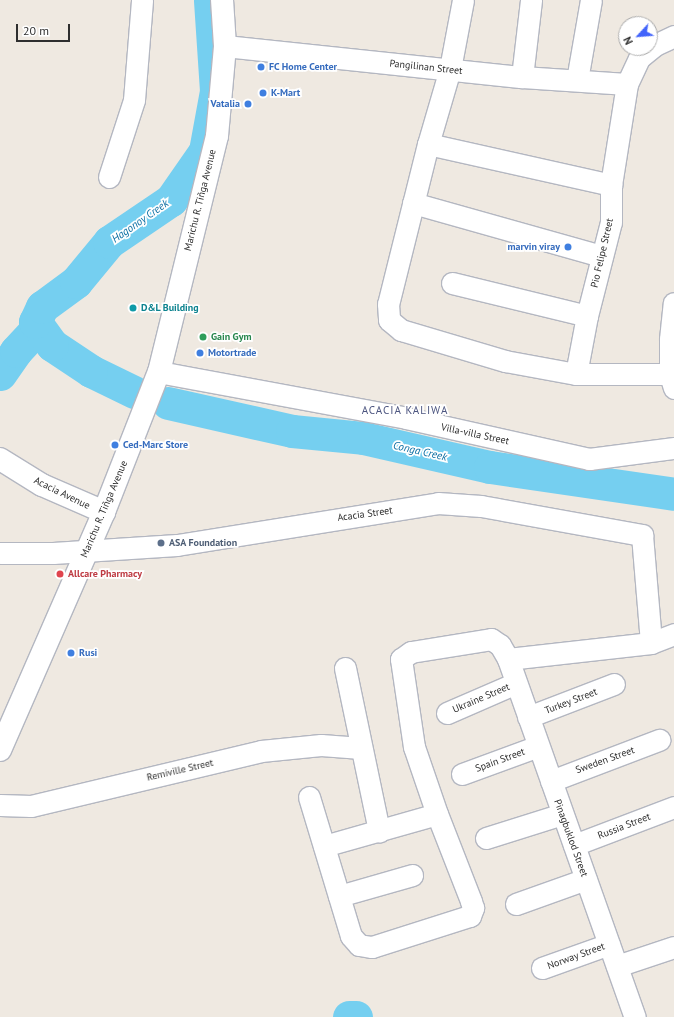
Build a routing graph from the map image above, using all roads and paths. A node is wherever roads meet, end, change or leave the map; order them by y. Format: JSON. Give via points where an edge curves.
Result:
{"nodes":[{"id":1,"x":142,"y":0,"type":"edge"},
{"id":2,"x":222,"y":0,"type":"edge"},
{"id":3,"x":463,"y":0,"type":"edge"},
{"id":4,"x":531,"y":0,"type":"edge"},
{"id":5,"x":591,"y":0,"type":"edge"},
{"id":6,"x":674,"y":36,"type":"edge"},
{"id":7,"x":225,"y":46,"type":"junction"},
{"id":8,"x":450,"y":69,"type":"junction"},
{"id":9,"x":522,"y":77,"type":"junction"},
{"id":10,"x":577,"y":80,"type":"junction"},
{"id":11,"x":627,"y":84,"type":"junction"},
{"id":12,"x":428,"y":144,"type":"junction"},
{"id":13,"x":109,"y":177,"type":"dead end"},
{"id":14,"x":611,"y":185,"type":"junction"},
{"id":15,"x":413,"y":203,"type":"junction"},
{"id":16,"x":602,"y":256,"type":"junction"},
{"id":17,"x":452,"y":283,"type":"dead end"},
{"id":18,"x":674,"y":303,"type":"edge"},
{"id":19,"x":587,"y":316,"type":"junction"},
{"id":20,"x":159,"y":372,"type":"junction"},
{"id":21,"x":576,"y":374,"type":"junction"},
{"id":22,"x":673,"y":379,"type":"edge"},
{"id":23,"x":674,"y":448,"type":"edge"},
{"id":24,"x":0,"y":459,"type":"edge"},
{"id":25,"x":104,"y":512,"type":"junction"},
{"id":26,"x":87,"y":550,"type":"junction"},
{"id":27,"x":0,"y":553,"type":"edge"},
{"id":28,"x":674,"y":634,"type":"edge"},
{"id":29,"x":651,"y":643,"type":"junction"},
{"id":30,"x":508,"y":659,"type":"junction"},
{"id":31,"x":345,"y":668,"type":"dead end"},
{"id":32,"x":516,"y":683,"type":"junction"},
{"id":33,"x":614,"y":684,"type":"dead end"},
{"id":34,"x":447,"y":713,"type":"dead end"},
{"id":35,"x":528,"y":717,"type":"junction"},
{"id":36,"x":659,"y":740,"type":"dead end"},
{"id":37,"x":538,"y":746,"type":"junction"},
{"id":38,"x":361,"y":748,"type":"junction"},
{"id":39,"x":0,"y":749,"type":"edge"},
{"id":40,"x":462,"y":774,"type":"dead end"},
{"id":41,"x":551,"y":780,"type":"junction"},
{"id":42,"x":309,"y":797,"type":"dead end"},
{"id":43,"x":0,"y":805,"type":"edge"},
{"id":44,"x":674,"y":807,"type":"edge"},
{"id":45,"x":437,"y":814,"type":"junction"},
{"id":46,"x":562,"y":814,"type":"junction"},
{"id":47,"x":379,"y":831,"type":"junction"},
{"id":48,"x":486,"y":838,"type":"dead end"},
{"id":49,"x":574,"y":845,"type":"junction"},
{"id":50,"x":324,"y":846,"type":"junction"},
{"id":51,"x":412,"y":875,"type":"dead end"},
{"id":52,"x":586,"y":879,"type":"junction"},
{"id":53,"x":339,"y":896,"type":"junction"},
{"id":54,"x":516,"y":904,"type":"dead end"},
{"id":55,"x":609,"y":944,"type":"junction"},
{"id":56,"x":674,"y":947,"type":"edge"},
{"id":57,"x":617,"y":966,"type":"junction"},
{"id":58,"x":542,"y":968,"type":"dead end"},
{"id":59,"x":629,"y":1015,"type":"edge"}],
"edges":[{"from":1,"to":13,"type":"street","via":[[134,100]]},
{"from":2,"to":7,"type":"main road","name":"Marichu R. Tiñga Avenue"},
{"from":3,"to":8,"type":"street"},
{"from":4,"to":9,"type":"street"},
{"from":5,"to":10,"type":"street"},
{"from":6,"to":11,"type":"street","name":"Pio Felipe Street","via":[[655,45],[639,58]]},
{"from":7,"to":8,"type":"street","name":"Pangilinan Street"},
{"from":7,"to":20,"type":"main road","name":"Marichu R. Tiñga Avenue","via":[[217,136]]},
{"from":8,"to":9,"type":"street","name":"Pangilinan Street"},
{"from":8,"to":12,"type":"street"},
{"from":9,"to":10,"type":"street","name":"Pangilinan Street"},
{"from":10,"to":11,"type":"street","name":"Pangilinan Street"},
{"from":11,"to":14,"type":"street","name":"Pio Felipe Street"},
{"from":12,"to":14,"type":"street"},
{"from":12,"to":15,"type":"street"},
{"from":14,"to":16,"type":"street","name":"Pio Felipe Street","via":[[611,222]]},
{"from":15,"to":16,"type":"street"},
{"from":15,"to":21,"type":"street","via":[[388,304],[389,320],[401,330],[505,361]]},
{"from":16,"to":19,"type":"street","name":"Pio Felipe Street"},
{"from":17,"to":19,"type":"street"},
{"from":18,"to":22,"type":"street","via":[[670,339]]},
{"from":19,"to":21,"type":"street","name":"Pio Felipe Street"},
{"from":20,"to":23,"type":"street","name":"Villa-villa Street","via":[[406,418],[589,458]]},
{"from":20,"to":25,"type":"main road","name":"Marichu R. Tiñga Avenue"},
{"from":21,"to":22,"type":"street"},
{"from":24,"to":25,"type":"main road","name":"Acacia Avenue","via":[[42,485]]},
{"from":25,"to":26,"type":"main road","name":"Marichu R. Tiñga Avenue"},
{"from":26,"to":27,"type":"street"},
{"from":26,"to":29,"type":"street","name":"Acacia Street","via":[[177,545],[438,503],[481,506],[642,535]]},
{"from":26,"to":39,"type":"main road","name":"Marichu R. Tiñga Avenue"},
{"from":28,"to":29,"type":"street"},
{"from":29,"to":30,"type":"street"},
{"from":30,"to":32,"type":"street","name":"Pinagbuklod Street"},
{"from":30,"to":45,"type":"street","name":"Pinagbuklod Street","via":[[500,645],[492,639],[411,652],[402,656],[414,747]]},
{"from":31,"to":38,"type":"street"},
{"from":32,"to":34,"type":"street","name":"Ukraine Street"},
{"from":32,"to":35,"type":"street","name":"Pinagbuklod Street"},
{"from":33,"to":35,"type":"street","name":"Turkey Street"},
{"from":35,"to":37,"type":"street","name":"Pinagbuklod Street"},
{"from":36,"to":41,"type":"street","name":"Sweden Street"},
{"from":37,"to":40,"type":"street","name":"Spain Street"},
{"from":37,"to":41,"type":"street","name":"Pinagbuklod Street"},
{"from":38,"to":43,"type":"street","name":"Remiville Street","via":[[321,745],[261,751],[31,806]]},
{"from":38,"to":47,"type":"street"},
{"from":41,"to":46,"type":"street","name":"Pinagbuklod Street"},
{"from":42,"to":50,"type":"street"},
{"from":44,"to":49,"type":"street","name":"Russia Street"},
{"from":45,"to":47,"type":"street"},
{"from":45,"to":53,"type":"street","via":[[471,901],[473,908],[470,916],[363,947],[354,942],[351,936]]},
{"from":46,"to":48,"type":"street"},
{"from":46,"to":49,"type":"street","name":"Pinagbuklod Street"},
{"from":47,"to":50,"type":"street"},
{"from":49,"to":52,"type":"street","name":"Pinagbuklod Street"},
{"from":50,"to":53,"type":"street"},
{"from":51,"to":53,"type":"street"},
{"from":52,"to":54,"type":"street"},
{"from":52,"to":55,"type":"street","name":"Pinagbuklod Street"},
{"from":55,"to":57,"type":"street","name":"Pinagbuklod Street"},
{"from":55,"to":58,"type":"street","name":"Norway Street"},
{"from":56,"to":57,"type":"street"},
{"from":57,"to":59,"type":"street","name":"Pinagbuklod Street"}]}
